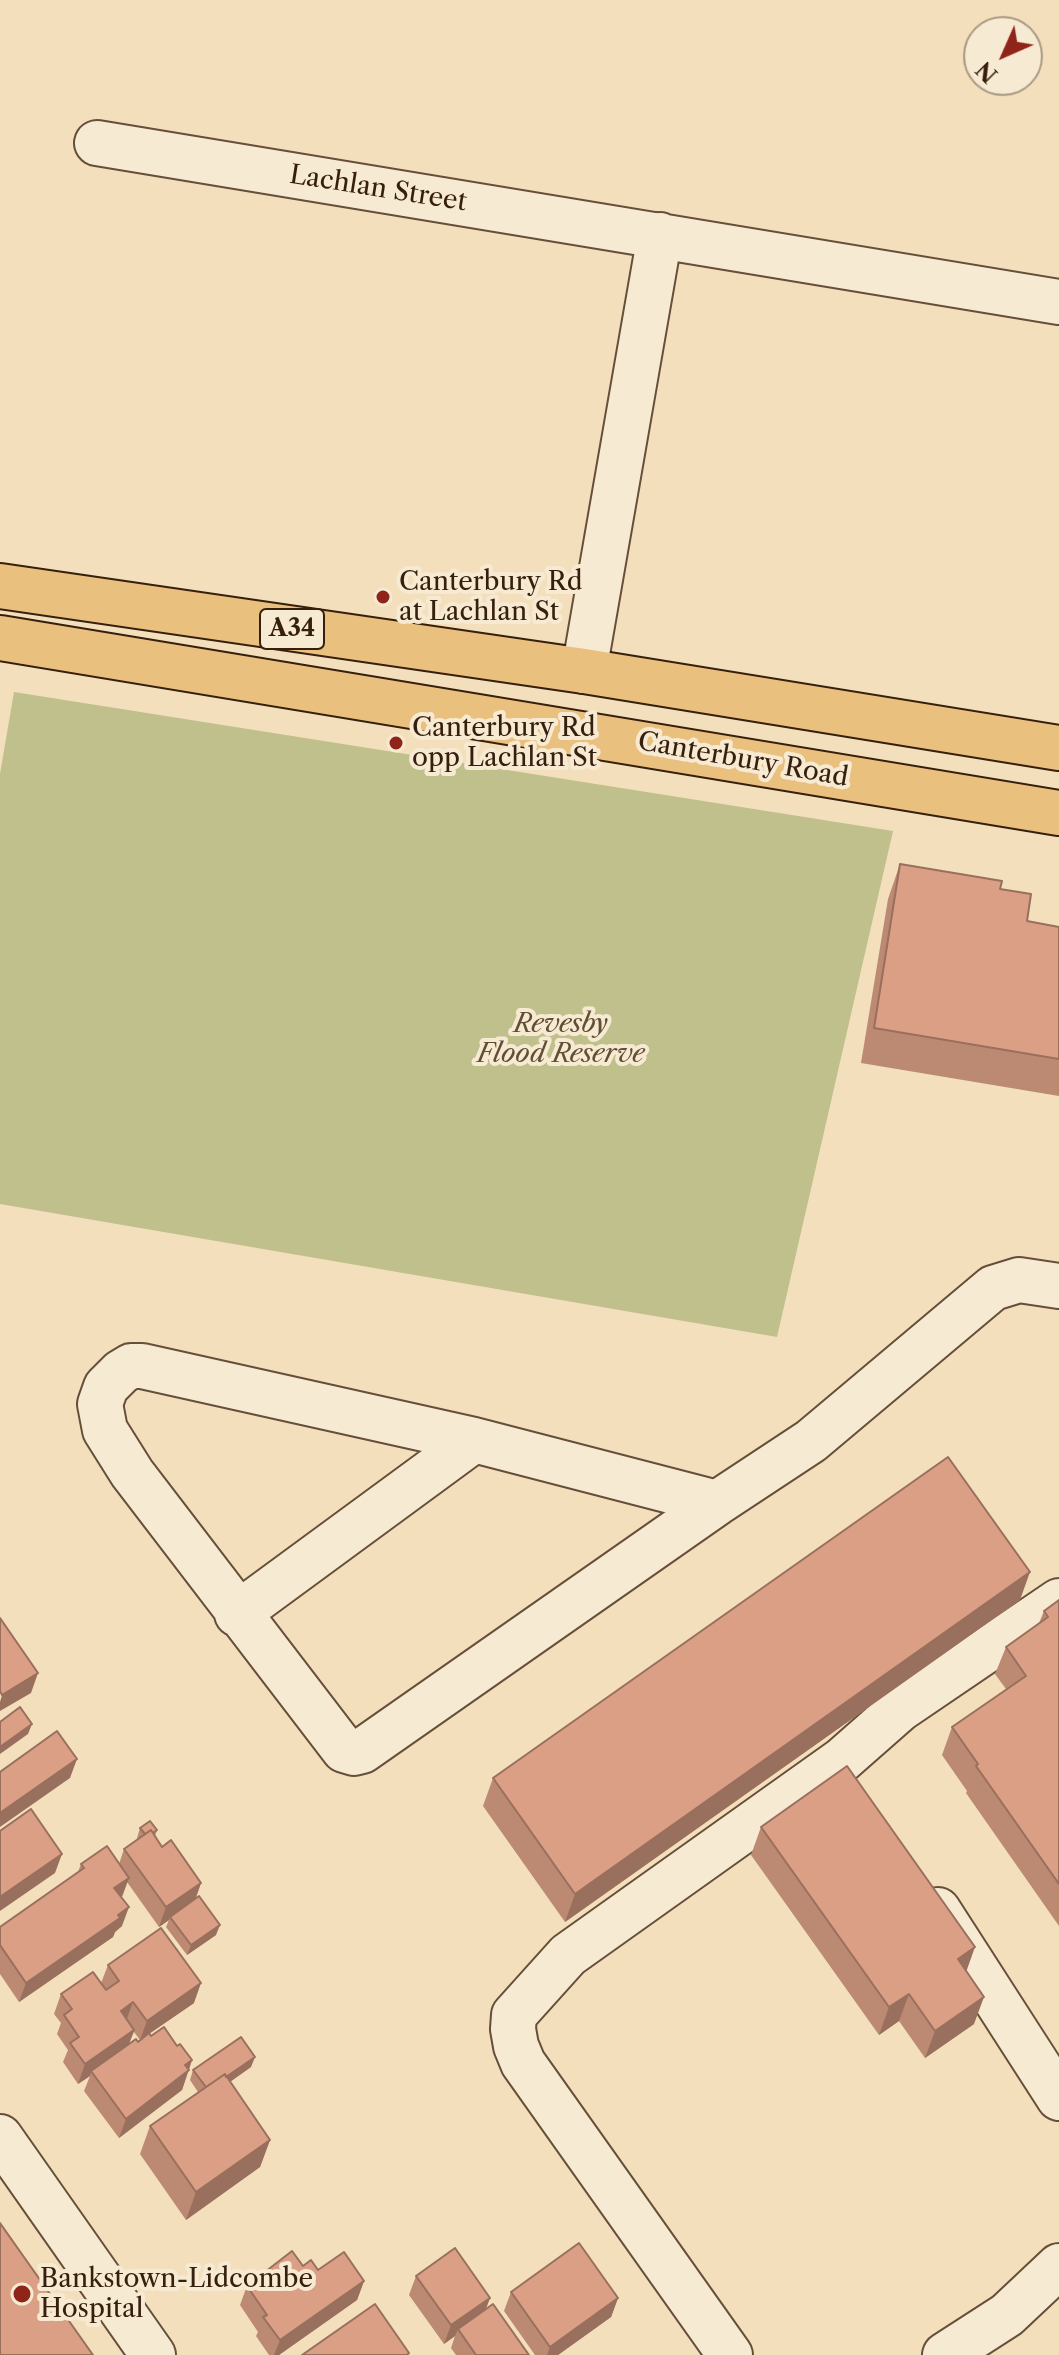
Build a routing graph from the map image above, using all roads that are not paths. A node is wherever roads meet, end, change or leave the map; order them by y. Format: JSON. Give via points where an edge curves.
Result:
{"nodes":[{"id":1,"x":97,"y":143,"type":"dead end"},
{"id":2,"x":660,"y":235,"type":"junction"},
{"id":3,"x":1059,"y":302,"type":"edge"},
{"id":4,"x":0,"y":586,"type":"edge"},
{"id":5,"x":0,"y":638,"type":"edge"},
{"id":6,"x":584,"y":671,"type":"junction"},
{"id":7,"x":1059,"y":748,"type":"edge"},
{"id":8,"x":1059,"y":813,"type":"edge"},
{"id":9,"x":1059,"y":1286,"type":"edge"},
{"id":10,"x":474,"y":1440,"type":"junction"},
{"id":11,"x":717,"y":1503,"type":"junction"},
{"id":12,"x":1059,"y":1601,"type":"edge"},
{"id":13,"x":237,"y":1614,"type":"junction"},
{"id":14,"x":842,"y":1760,"type":"junction"},
{"id":15,"x":867,"y":1799,"type":"edge"},
{"id":16,"x":917,"y":1877,"type":"edge"},
{"id":17,"x":1059,"y":2098,"type":"edge"},
{"id":18,"x":0,"y":2137,"type":"edge"},
{"id":19,"x":1059,"y":2266,"type":"edge"},
{"id":20,"x":153,"y":2355,"type":"edge"},
{"id":21,"x":730,"y":2355,"type":"edge"},
{"id":22,"x":945,"y":2355,"type":"edge"}],
"edges":[{"from":1,"to":2,"type":"street","name":"Lachlan Street"},
{"from":2,"to":3,"type":"street","name":"Lachlan Street"},
{"from":2,"to":6,"type":"street"},
{"from":4,"to":6,"type":"highway","number":"A34"},
{"from":5,"to":8,"type":"highway","name":"Canterbury Road","number":"A34"},
{"from":6,"to":7,"type":"highway","number":"A34"},
{"from":9,"to":11,"type":"street","via":[[1019,1280],[993,1288],[811,1441]]},
{"from":10,"to":11,"type":"street"},
{"from":10,"to":13,"type":"street"},
{"from":10,"to":13,"type":"street","via":[[161,1370],[131,1366],[121,1372],[106,1387],[100,1404],[105,1430]]},
{"from":11,"to":13,"type":"street","via":[[354,1753],[344,1750]]},
{"from":12,"to":14,"type":"street","via":[[900,1709]]},
{"from":14,"to":15,"type":"street"},
{"from":14,"to":21,"type":"street","via":[[568,1955],[514,2015],[523,2063]]},
{"from":16,"to":17,"type":"street"},
{"from":18,"to":20,"type":"street"},
{"from":19,"to":22,"type":"street","via":[[1007,2315]]}]}
